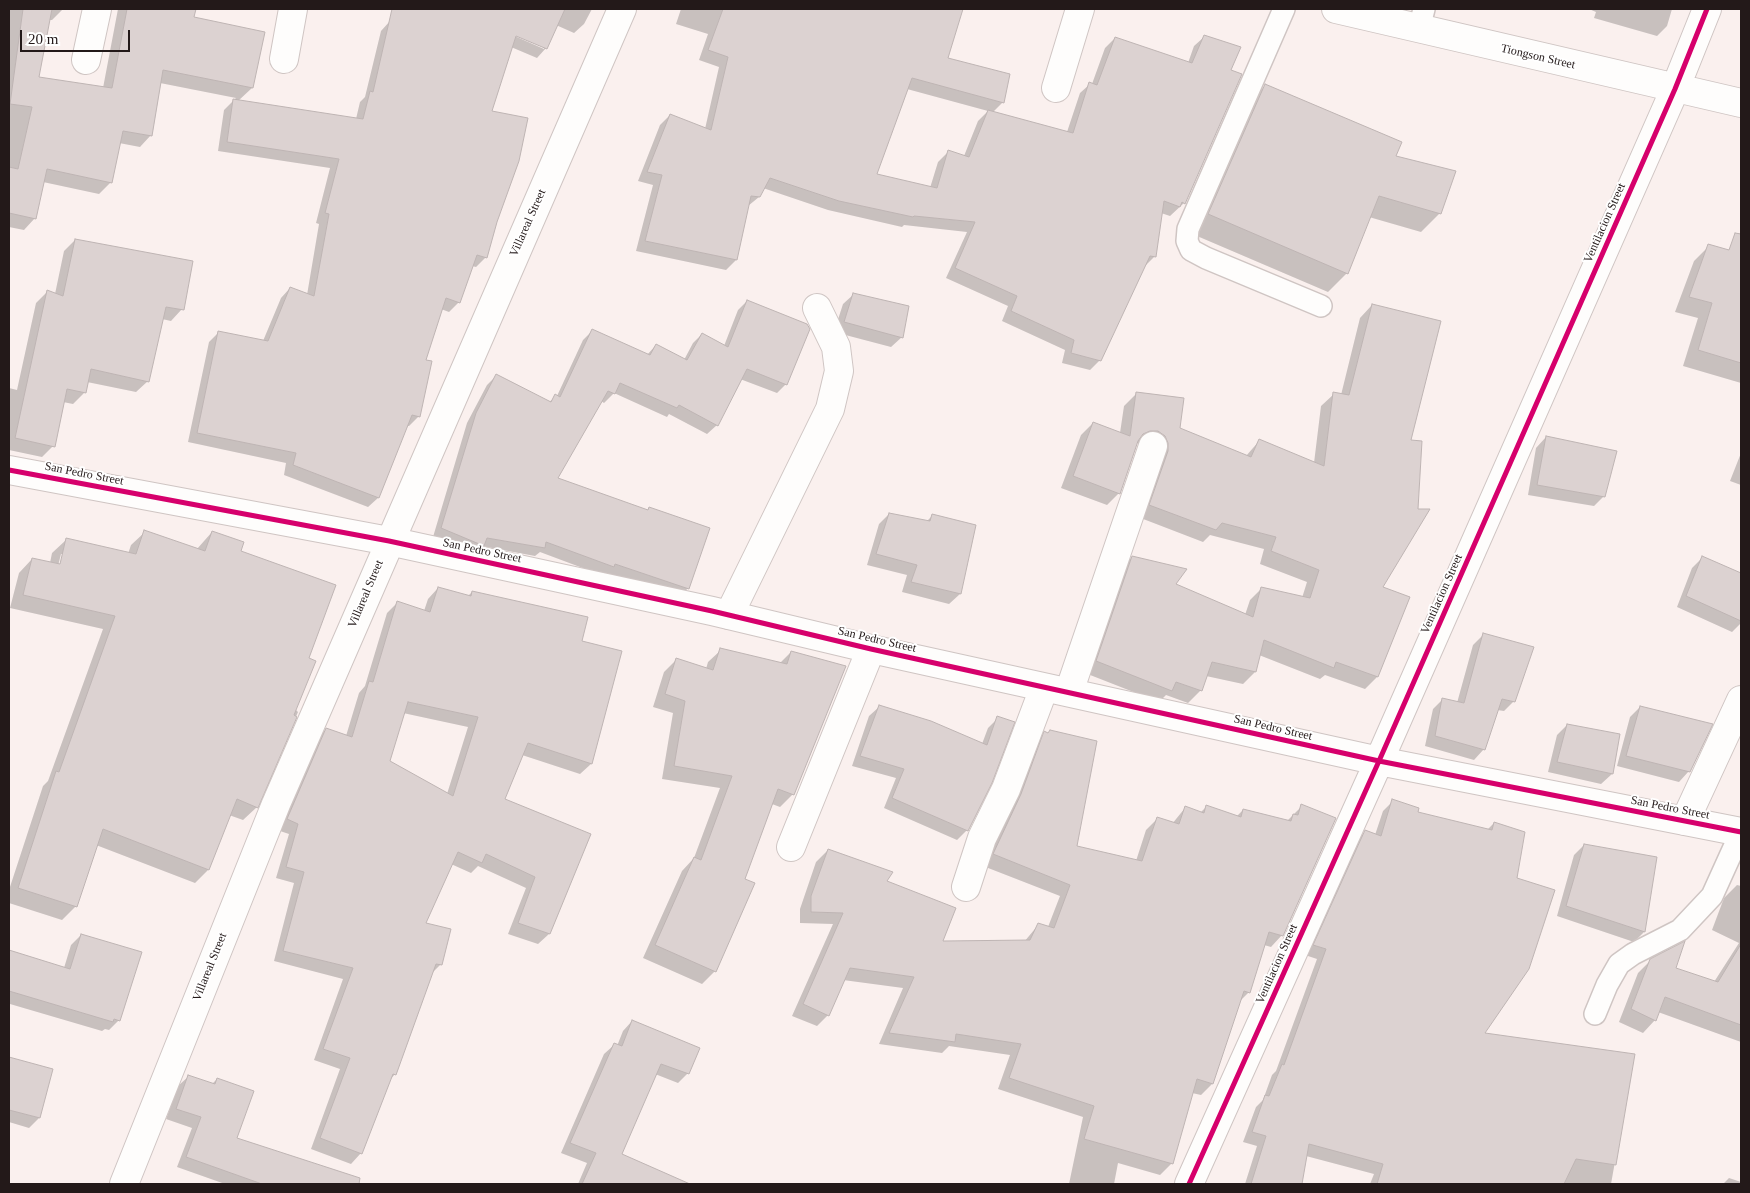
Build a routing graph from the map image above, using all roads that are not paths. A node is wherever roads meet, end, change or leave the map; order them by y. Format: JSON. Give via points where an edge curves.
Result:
{"nodes":[{"id":1,"x":97,"y":9,"type":"edge"},
{"id":2,"x":293,"y":9,"type":"edge"},
{"id":3,"x":622,"y":9,"type":"edge"},
{"id":4,"x":1080,"y":9,"type":"edge"},
{"id":5,"x":1284,"y":9,"type":"edge"},
{"id":6,"x":1336,"y":9,"type":"edge"},
{"id":7,"x":1707,"y":9,"type":"edge"},
{"id":8,"x":1422,"y":19,"type":"edge"},
{"id":9,"x":284,"y":59,"type":"dead end"},
{"id":10,"x":86,"y":60,"type":"dead end"},
{"id":11,"x":1056,"y":88,"type":"dead end"},
{"id":12,"x":1674,"y":89,"type":"junction"},
{"id":13,"x":1741,"y":103,"type":"edge"},
{"id":14,"x":1321,"y":306,"type":"dead end"},
{"id":15,"x":817,"y":308,"type":"dead end"},
{"id":16,"x":1153,"y":446,"type":"dead end"},
{"id":17,"x":9,"y":470,"type":"edge"},
{"id":18,"x":389,"y":541,"type":"junction"},
{"id":19,"x":729,"y":615,"type":"junction"},
{"id":20,"x":871,"y":649,"type":"junction"},
{"id":21,"x":1056,"y":690,"type":"junction"},
{"id":22,"x":1741,"y":700,"type":"edge"},
{"id":23,"x":1379,"y":761,"type":"junction"},
{"id":24,"x":1685,"y":821,"type":"junction"},
{"id":25,"x":1741,"y":832,"type":"edge"},
{"id":26,"x":792,"y":847,"type":"dead end"},
{"id":27,"x":966,"y":887,"type":"dead end"},
{"id":28,"x":1595,"y":1014,"type":"dead end"},
{"id":29,"x":124,"y":1184,"type":"edge"},
{"id":30,"x":1189,"y":1184,"type":"edge"}],
"edges":[{"from":1,"to":10,"type":"street"},
{"from":2,"to":9,"type":"street"},
{"from":3,"to":18,"type":"street","name":"Villareal Street"},
{"from":4,"to":11,"type":"street"},
{"from":5,"to":14,"type":"lane","via":[[1188,229],[1187,241],[1191,250],[1206,258]]},
{"from":6,"to":8,"type":"street","name":"Tiongson Street"},
{"from":7,"to":12,"type":"street","name":"Ventilacion Street"},
{"from":8,"to":12,"type":"street","name":"Tiongson Street"},
{"from":12,"to":13,"type":"street","name":"Tiongson Street"},
{"from":12,"to":23,"type":"street","name":"Ventilacion Street"},
{"from":15,"to":19,"type":"street","via":[[836,347],[839,371],[830,409]]},
{"from":16,"to":21,"type":"street"},
{"from":17,"to":18,"type":"street","name":"San Pedro Street"},
{"from":18,"to":19,"type":"street","name":"San Pedro Street"},
{"from":18,"to":29,"type":"street","name":"Villareal Street","via":[[276,804]]},
{"from":19,"to":20,"type":"street","name":"San Pedro Street"},
{"from":20,"to":21,"type":"street","name":"San Pedro Street"},
{"from":20,"to":26,"type":"street"},
{"from":21,"to":23,"type":"street","name":"San Pedro Street"},
{"from":21,"to":27,"type":"street","via":[[982,838]]},
{"from":22,"to":24,"type":"street"},
{"from":23,"to":24,"type":"street","name":"San Pedro Street"},
{"from":23,"to":30,"type":"street","name":"Ventilacion Street"},
{"from":24,"to":25,"type":"street","name":"San Pedro Street"},
{"from":25,"to":28,"type":"lane","via":[[1712,896],[1680,930],[1619,964]]}]}
